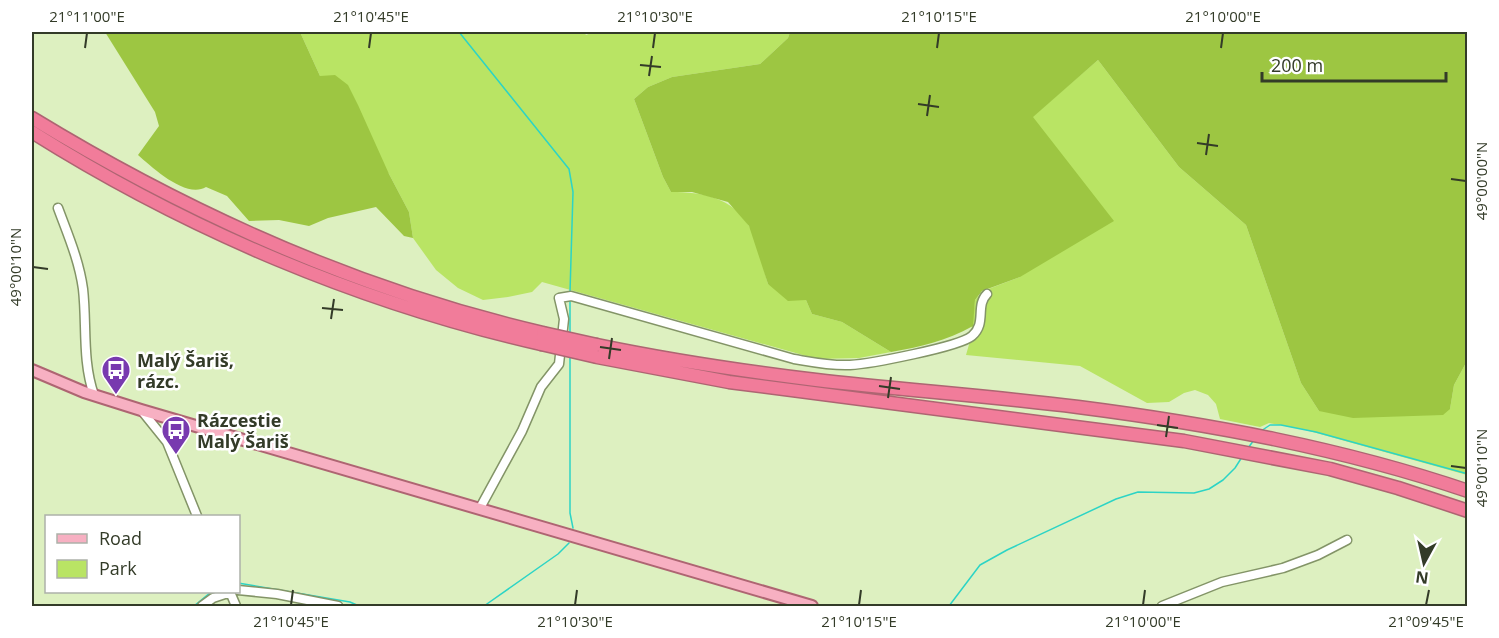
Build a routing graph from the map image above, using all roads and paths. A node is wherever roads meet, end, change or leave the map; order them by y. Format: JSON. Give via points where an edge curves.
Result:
{"nodes":[{"id":1,"x":32,"y":118,"type":"edge"},
{"id":2,"x":32,"y":132,"type":"edge"},
{"id":3,"x":58,"y":208,"type":"dead end"},
{"id":4,"x":987,"y":294,"type":"dead end"},
{"id":5,"x":542,"y":339,"type":"junction"},
{"id":6,"x":597,"y":351,"type":"junction"},
{"id":7,"x":32,"y":370,"type":"edge"},
{"id":8,"x":94,"y":395,"type":"junction"},
{"id":9,"x":141,"y":410,"type":"junction"},
{"id":10,"x":180,"y":421,"type":"junction"},
{"id":11,"x":166,"y":442,"type":"junction"},
{"id":12,"x":1467,"y":491,"type":"edge"},
{"id":13,"x":480,"y":508,"type":"junction"},
{"id":14,"x":1467,"y":511,"type":"edge"},
{"id":15,"x":198,"y":515,"type":"edge"},
{"id":16,"x":1347,"y":540,"type":"dead end"},
{"id":17,"x":240,"y":591,"type":"edge"},
{"id":18,"x":227,"y":593,"type":"edge"},
{"id":19,"x":202,"y":606,"type":"edge"},
{"id":20,"x":338,"y":606,"type":"edge"},
{"id":21,"x":812,"y":606,"type":"edge"},
{"id":22,"x":1162,"y":606,"type":"edge"}],
"edges":[{"from":1,"to":5,"type":"highway","via":[[137,179],[287,251]]},
{"from":2,"to":5,"type":"highway","via":[[142,195],[283,262],[503,336]]},
{"from":3,"to":8,"type":"street","via":[[79,262],[89,383]]},
{"from":4,"to":13,"type":"street","via":[[982,301],[979,327],[965,340],[848,366],[794,359],[582,299],[559,298],[564,319],[559,364],[541,387]]},
{"from":5,"to":6,"type":"highway","bridge":true},
{"from":6,"to":12,"type":"highway","via":[[1186,423],[1326,451]]},
{"from":6,"to":14,"type":"highway","via":[[729,382],[1184,441],[1330,469]]},
{"from":7,"to":8,"type":"main road"},
{"from":8,"to":9,"type":"main road"},
{"from":9,"to":10,"type":"main road"},
{"from":9,"to":11,"type":"street"},
{"from":10,"to":11,"type":"street"},
{"from":10,"to":13,"type":"main road"},
{"from":11,"to":15,"type":"street"},
{"from":13,"to":21,"type":"main road"},
{"from":16,"to":22,"type":"street","via":[[1300,562],[1222,582]]},
{"from":17,"to":20,"type":"street","via":[[268,592]]},
{"from":18,"to":19,"type":"street"}]}
